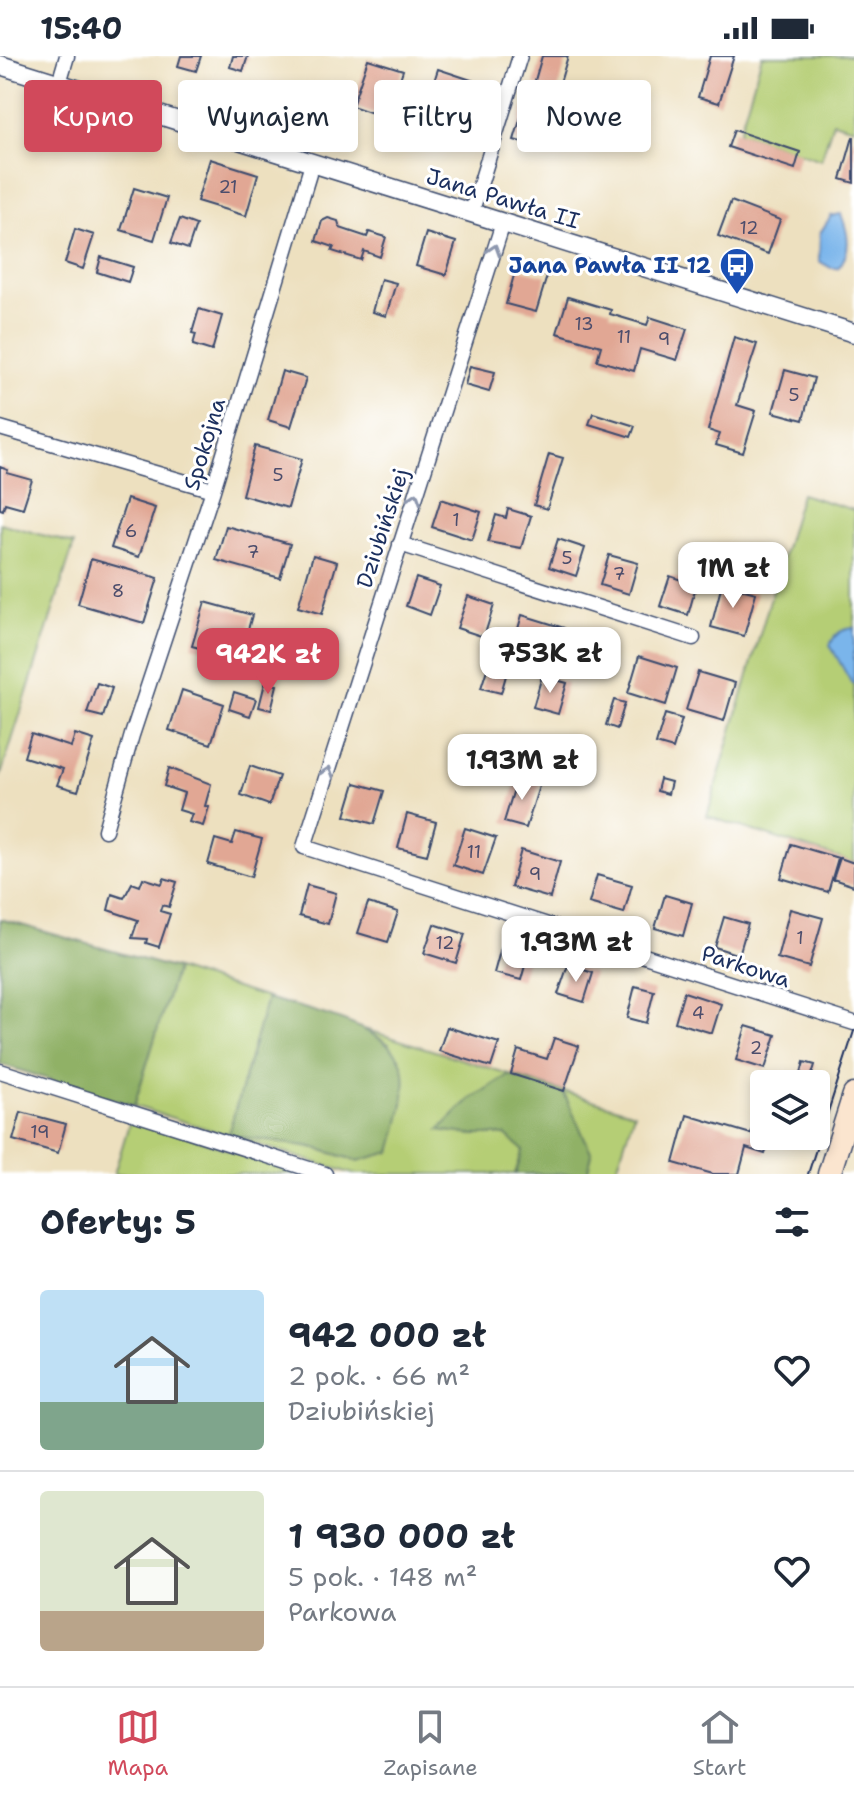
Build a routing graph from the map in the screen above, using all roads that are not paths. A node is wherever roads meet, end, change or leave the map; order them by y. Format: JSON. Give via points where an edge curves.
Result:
{"nodes":[{"id":1,"x":67,"y":56,"type":"edge"},
{"id":2,"x":520,"y":56,"type":"edge"},
{"id":3,"x":0,"y":65,"type":"edge"},
{"id":4,"x":49,"y":80,"type":"edge"},
{"id":5,"x":60,"y":80,"type":"edge"},
{"id":6,"x":162,"y":116,"type":"edge"},
{"id":7,"x":312,"y":164,"type":"junction"},
{"id":8,"x":471,"y":214,"type":"junction"},
{"id":9,"x":503,"y":223,"type":"junction"},
{"id":10,"x":854,"y":333,"type":"edge"},
{"id":11,"x":0,"y":428,"type":"edge"},
{"id":12,"x":213,"y":490,"type":"junction"},
{"id":13,"x":400,"y":544,"type":"junction"},
{"id":14,"x":693,"y":638,"type":"dead end"},
{"id":15,"x":105,"y":830,"type":"dead end"},
{"id":16,"x":304,"y":847,"type":"joint"},
{"id":17,"x":854,"y":1023,"type":"edge"},
{"id":18,"x":0,"y":1071,"type":"edge"},
{"id":19,"x":854,"y":1095,"type":"edge"},
{"id":20,"x":325,"y":1174,"type":"edge"},
{"id":21,"x":829,"y":1174,"type":"edge"}],
"edges":[{"from":1,"to":5,"type":"street"},
{"from":2,"to":8,"type":"street"},
{"from":3,"to":4,"type":"street","name":"Jana Pawła II"},
{"from":6,"to":7,"type":"street","name":"Jana Pawła II"},
{"from":7,"to":8,"type":"street","name":"Jana Pawła II"},
{"from":7,"to":12,"type":"street","name":"Spokojna"},
{"from":8,"to":9,"type":"street","name":"Jana Pawła II"},
{"from":9,"to":10,"type":"street","name":"Jana Pawła II"},
{"from":13,"to":9,"type":"street","name":"Dziubińskiej","one_way":true},
{"from":11,"to":12,"type":"street"},
{"from":12,"to":15,"type":"street","name":"Spokojna"},
{"from":13,"to":14,"type":"street"},
{"from":16,"to":13,"type":"street","name":"Dziubińskiej","one_way":true},
{"from":16,"to":17,"type":"street","name":"Parkowa"},
{"from":18,"to":20,"type":"street"},
{"from":19,"to":21,"type":"main road"}]}
